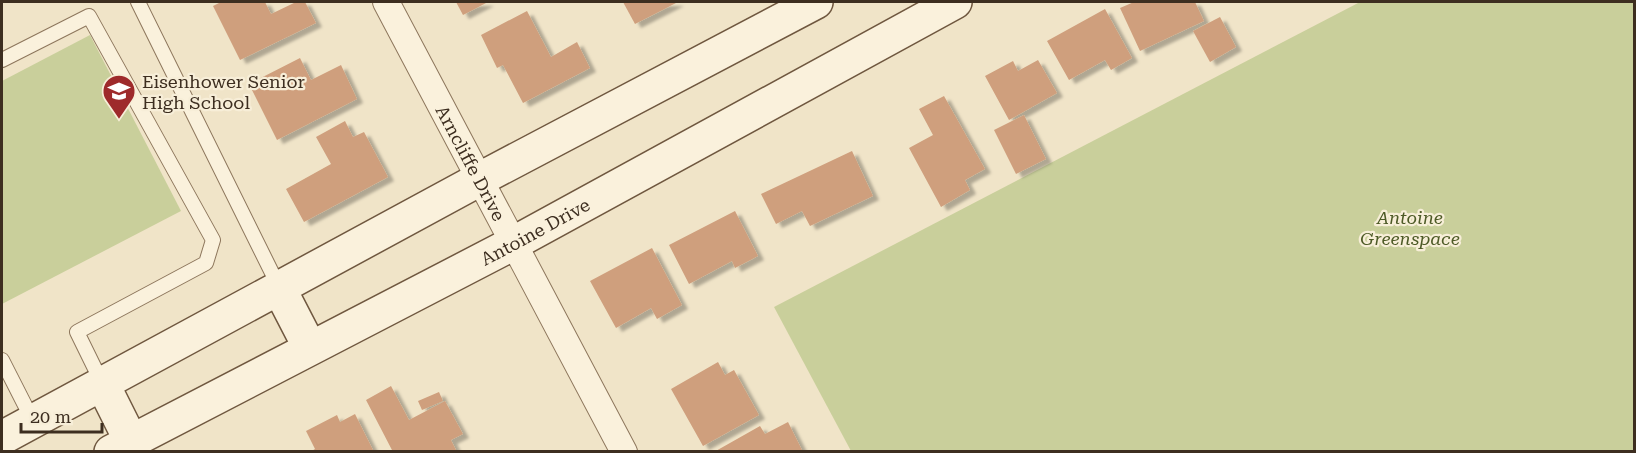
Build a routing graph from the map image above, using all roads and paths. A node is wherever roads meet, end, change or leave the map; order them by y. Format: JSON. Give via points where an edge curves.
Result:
{"nodes":[{"id":1,"x":138,"y":2,"type":"edge"},
{"id":2,"x":386,"y":2,"type":"edge"},
{"id":3,"x":816,"y":2,"type":"edge"},
{"id":4,"x":955,"y":2,"type":"edge"},
{"id":5,"x":2,"y":60,"type":"edge"},
{"id":6,"x":480,"y":179,"type":"junction"},
{"id":7,"x":514,"y":243,"type":"junction"},
{"id":8,"x":279,"y":288,"type":"junction"},
{"id":9,"x":310,"y":348,"type":"junction"},
{"id":10,"x":2,"y":360,"type":"edge"},
{"id":11,"x":102,"y":383,"type":"junction"},
{"id":12,"x":33,"y":420,"type":"junction"},
{"id":13,"x":2,"y":438,"type":"edge"},
{"id":14,"x":121,"y":446,"type":"edge"},
{"id":15,"x":624,"y":452,"type":"edge"}],
"edges":[{"from":1,"to":8,"type":"lane"},
{"from":2,"to":6,"type":"street","name":"Arncliffe Drive"},
{"from":3,"to":6,"type":"main road"},
{"from":4,"to":7,"type":"main road","name":"Antoine Drive"},
{"from":5,"to":11,"type":"lane","via":[[89,16],[213,240],[206,263],[77,332]]},
{"from":6,"to":7,"type":"street","name":"Arncliffe Drive"},
{"from":6,"to":8,"type":"main road"},
{"from":7,"to":9,"type":"main road","name":"Antoine Drive"},
{"from":7,"to":15,"type":"street","name":"Arncliffe Drive"},
{"from":8,"to":9,"type":"main road"},
{"from":8,"to":11,"type":"main road"},
{"from":9,"to":14,"type":"main road","name":"Antoine Drive"},
{"from":10,"to":12,"type":"lane"},
{"from":11,"to":12,"type":"main road"},
{"from":11,"to":14,"type":"main road"},
{"from":12,"to":13,"type":"main road"}]}
